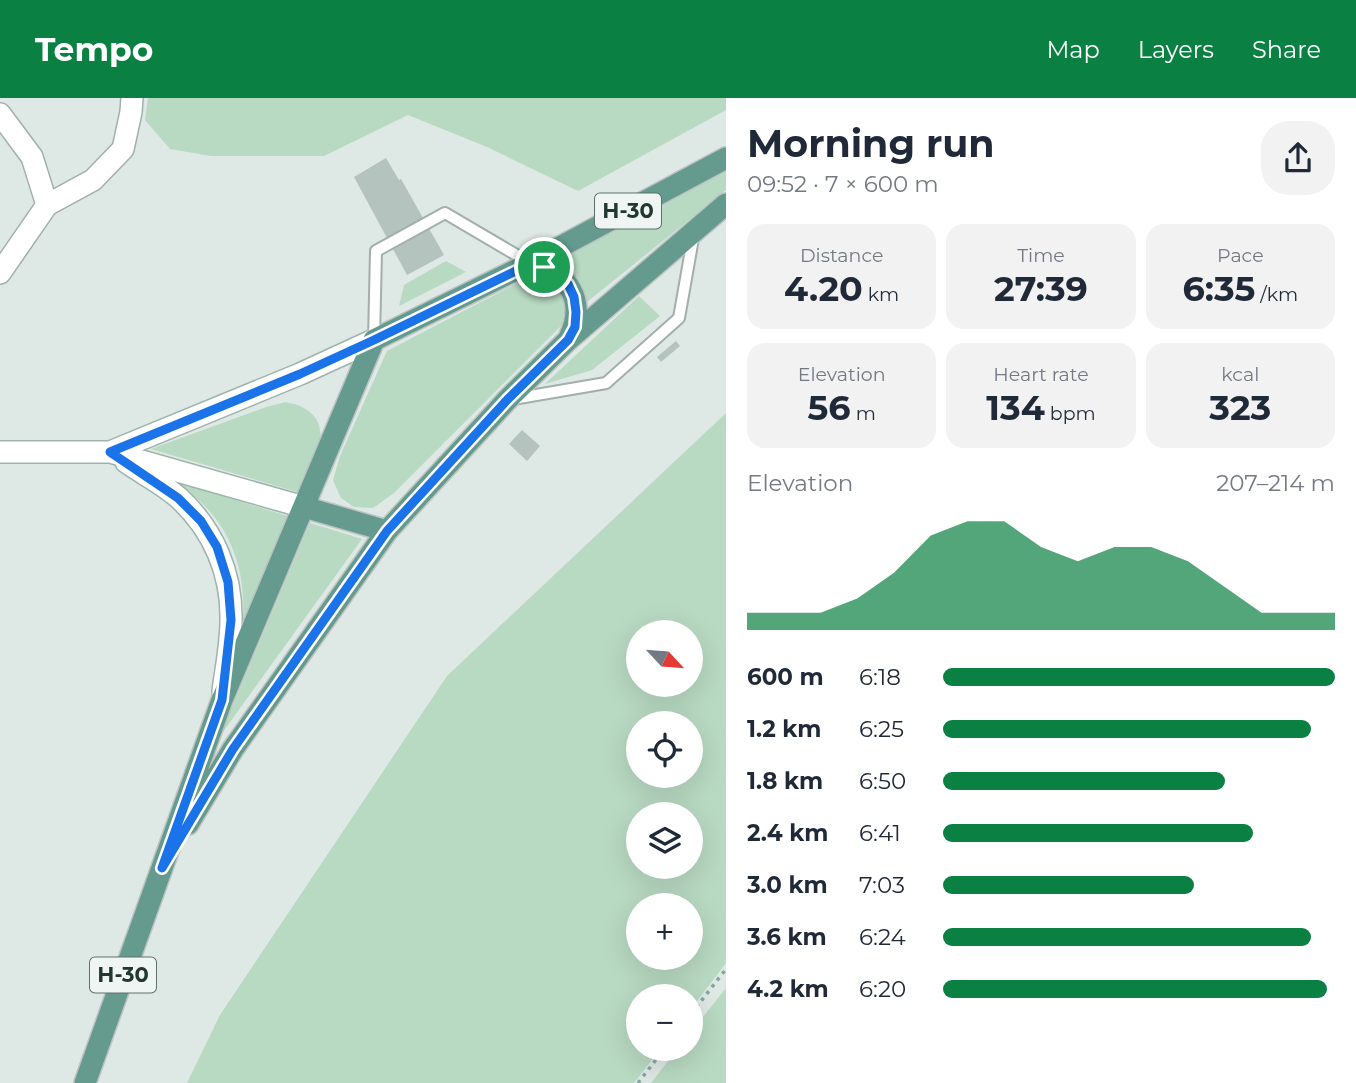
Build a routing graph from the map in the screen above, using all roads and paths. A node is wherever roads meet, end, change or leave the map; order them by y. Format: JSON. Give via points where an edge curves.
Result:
{"nodes":[{"id":1,"x":132,"y":98,"type":"edge"},
{"id":2,"x":0,"y":114,"type":"edge"},
{"id":3,"x":726,"y":158,"type":"edge"},
{"id":4,"x":726,"y":204,"type":"edge"},
{"id":5,"x":47,"y":205,"type":"junction"},
{"id":6,"x":695,"y":230,"type":"junction"},
{"id":7,"x":530,"y":264,"type":"junction"},
{"id":8,"x":0,"y":273,"type":"edge"},
{"id":9,"x":374,"y":340,"type":"junction"},
{"id":10,"x":568,"y":340,"type":"junction"},
{"id":11,"x":507,"y":400,"type":"junction"},
{"id":12,"x":0,"y":452,"type":"edge"},
{"id":13,"x":110,"y":452,"type":"junction"},
{"id":14,"x":304,"y":507,"type":"junction"},
{"id":15,"x":387,"y":531,"type":"junction"},
{"id":16,"x":222,"y":700,"type":"junction"},
{"id":17,"x":162,"y":868,"type":"junction"},
{"id":18,"x":726,"y":969,"type":"edge"},
{"id":19,"x":703,"y":999,"type":"edge"},
{"id":20,"x":655,"y":1061,"type":"edge"},
{"id":21,"x":85,"y":1083,"type":"edge"},
{"id":22,"x":638,"y":1083,"type":"edge"}],
"edges":[{"from":1,"to":5,"type":"street","via":[[123,149],[93,180]]},
{"from":2,"to":5,"type":"street","via":[[32,158]]},
{"from":3,"to":7,"type":"main road","number":"Н-30"},
{"from":4,"to":6,"type":"main road","number":"Н-30"},
{"from":5,"to":8,"type":"street"},
{"from":6,"to":10,"type":"main road","number":"Н-30"},
{"from":6,"to":11,"type":"lane","via":[[679,318],[606,383]]},
{"from":7,"to":9,"type":"main road","number":"Н-30"},
{"from":7,"to":9,"type":"lane","via":[[445,213],[376,251]]},
{"from":7,"to":10,"type":"main road","via":[[551,270],[568,284],[576,312]]},
{"from":9,"to":13,"type":"street"},
{"from":9,"to":14,"type":"main road","number":"Н-30"},
{"from":10,"to":11,"type":"main road","number":"Н-30"},
{"from":11,"to":15,"type":"main road","number":"Н-30"},
{"from":12,"to":13,"type":"street"},
{"from":13,"to":14,"type":"street"},
{"from":13,"to":16,"type":"street","via":[[178,498],[201,521],[217,547],[228,582],[231,620]]},
{"from":14,"to":15,"type":"main road"},
{"from":14,"to":16,"type":"main road","number":"Н-30"},
{"from":15,"to":17,"type":"main road","number":"Н-30","via":[[233,749]]},
{"from":16,"to":17,"type":"main road","number":"Н-30"},
{"from":17,"to":21,"type":"main road","number":"Н-30"},
{"from":18,"to":19,"type":"path"},
{"from":20,"to":22,"type":"path"}]}
